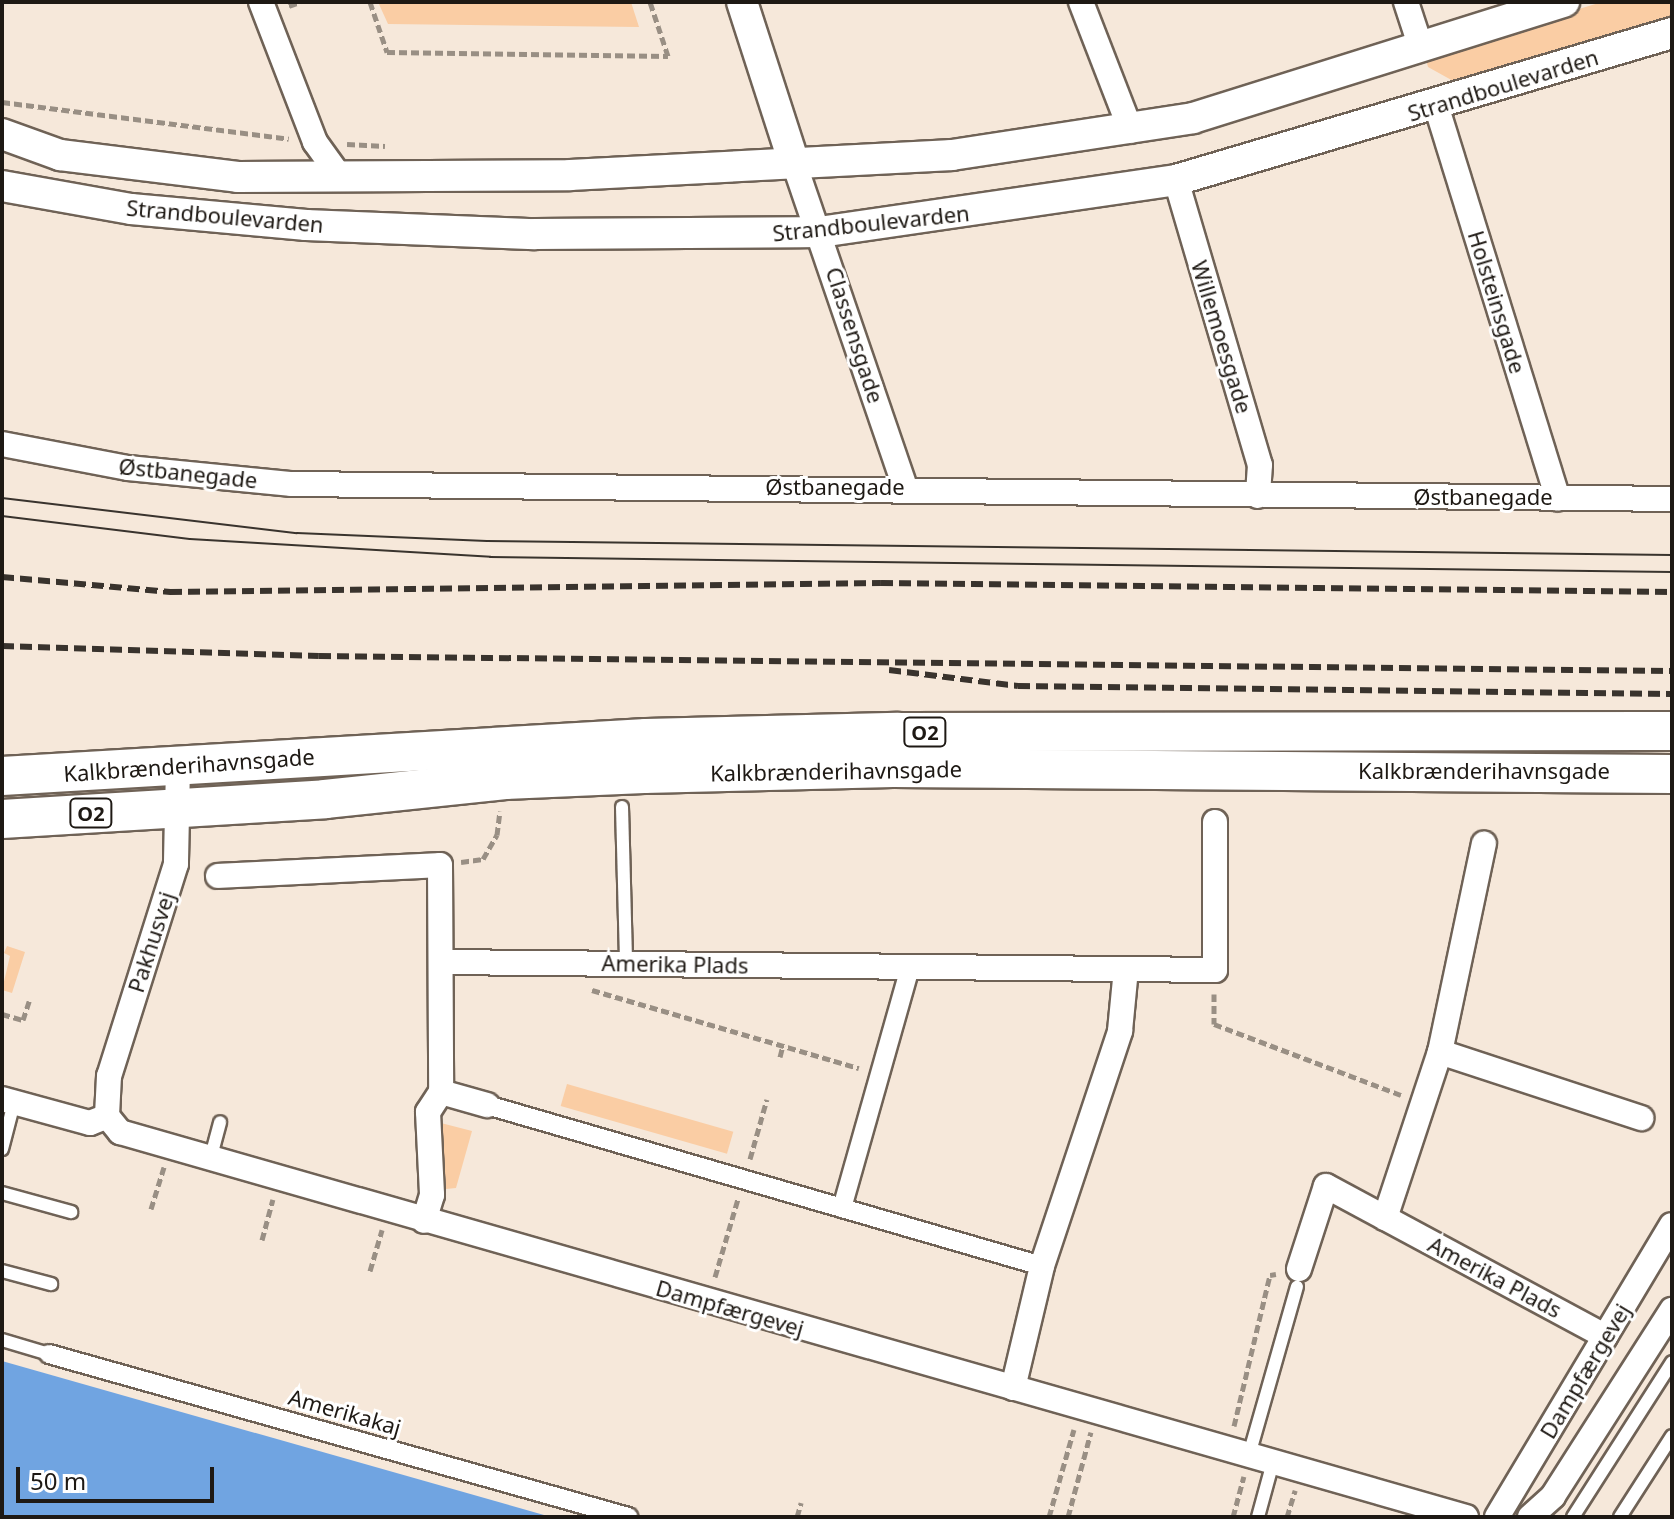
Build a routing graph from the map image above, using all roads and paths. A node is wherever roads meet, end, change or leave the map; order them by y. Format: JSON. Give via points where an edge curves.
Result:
{"nodes":[{"id":1,"x":261,"y":2,"type":"edge"},
{"id":2,"x":370,"y":2,"type":"edge"},
{"id":3,"x":650,"y":2,"type":"edge"},
{"id":4,"x":742,"y":2,"type":"edge"},
{"id":5,"x":1081,"y":2,"type":"edge"},
{"id":6,"x":1406,"y":2,"type":"edge"},
{"id":7,"x":1564,"y":2,"type":"edge"},
{"id":8,"x":1672,"y":33,"type":"edge"},
{"id":9,"x":1421,"y":48,"type":"junction"},
{"id":10,"x":1436,"y":105,"type":"junction"},
{"id":11,"x":1131,"y":131,"type":"junction"},
{"id":12,"x":2,"y":134,"type":"edge"},
{"id":13,"x":315,"y":142,"type":"junction"},
{"id":14,"x":794,"y":163,"type":"junction"},
{"id":15,"x":307,"y":178,"type":"junction"},
{"id":16,"x":341,"y":178,"type":"junction"},
{"id":17,"x":1176,"y":180,"type":"junction"},
{"id":18,"x":2,"y":186,"type":"edge"},
{"id":19,"x":820,"y":232,"type":"junction"},
{"id":20,"x":2,"y":444,"type":"edge"},
{"id":21,"x":905,"y":487,"type":"junction"},
{"id":22,"x":1258,"y":496,"type":"junction"},
{"id":23,"x":1558,"y":498,"type":"junction"},
{"id":24,"x":1672,"y":499,"type":"edge"},
{"id":25,"x":1672,"y":731,"type":"edge"},
{"id":26,"x":178,"y":766,"type":"junction"},
{"id":27,"x":1672,"y":774,"type":"edge"},
{"id":28,"x":2,"y":776,"type":"edge"},
{"id":29,"x":505,"y":780,"type":"junction"},
{"id":30,"x":622,"y":807,"type":"dead end"},
{"id":31,"x":180,"y":808,"type":"junction"},
{"id":32,"x":2,"y":819,"type":"edge"},
{"id":33,"x":1215,"y":822,"type":"dead end"},
{"id":34,"x":1484,"y":844,"type":"dead end"},
{"id":35,"x":440,"y":865,"type":"junction"},
{"id":36,"x":218,"y":876,"type":"dead end"},
{"id":37,"x":441,"y":962,"type":"junction"},
{"id":38,"x":626,"y":964,"type":"junction"},
{"id":39,"x":910,"y":967,"type":"junction"},
{"id":40,"x":1126,"y":969,"type":"junction"},
{"id":41,"x":589,"y":989,"type":"dead end"},
{"id":42,"x":29,"y":1001,"type":"dead end"},
{"id":43,"x":2,"y":1014,"type":"edge"},
{"id":44,"x":1214,"y":1024,"type":"dead end"},
{"id":45,"x":783,"y":1045,"type":"junction"},
{"id":46,"x":1440,"y":1052,"type":"junction"},
{"id":47,"x":780,"y":1057,"type":"dead end"},
{"id":48,"x":880,"y":1074,"type":"junction"},
{"id":49,"x":441,"y":1092,"type":"junction"},
{"id":50,"x":8,"y":1101,"type":"edge"},
{"id":51,"x":1425,"y":1104,"type":"junction"},
{"id":52,"x":487,"y":1105,"type":"joint"},
{"id":53,"x":107,"y":1116,"type":"junction"},
{"id":54,"x":1641,"y":1118,"type":"dead end"},
{"id":55,"x":220,"y":1122,"type":"dead end"},
{"id":56,"x":169,"y":1148,"type":"junction"},
{"id":57,"x":2,"y":1149,"type":"edge"},
{"id":58,"x":210,"y":1160,"type":"junction"},
{"id":59,"x":278,"y":1179,"type":"junction"},
{"id":60,"x":2,"y":1193,"type":"edge"},
{"id":61,"x":842,"y":1208,"type":"junction"},
{"id":62,"x":151,"y":1209,"type":"dead end"},
{"id":63,"x":387,"y":1211,"type":"junction"},
{"id":64,"x":71,"y":1212,"type":"dead end"},
{"id":65,"x":1385,"y":1218,"type":"junction"},
{"id":66,"x":424,"y":1221,"type":"junction"},
{"id":67,"x":1672,"y":1225,"type":"edge"},
{"id":68,"x":262,"y":1240,"type":"dead end"},
{"id":69,"x":1042,"y":1266,"type":"junction"},
{"id":70,"x":2,"y":1271,"type":"edge"},
{"id":71,"x":370,"y":1271,"type":"dead end"},
{"id":72,"x":1298,"y":1278,"type":"junction"},
{"id":73,"x":51,"y":1284,"type":"dead end"},
{"id":74,"x":1672,"y":1310,"type":"edge"},
{"id":75,"x":1605,"y":1336,"type":"junction"},
{"id":76,"x":2,"y":1340,"type":"edge"},
{"id":77,"x":49,"y":1354,"type":"joint"},
{"id":78,"x":1672,"y":1362,"type":"edge"},
{"id":79,"x":1013,"y":1388,"type":"junction"},
{"id":80,"x":1239,"y":1402,"type":"dead end"},
{"id":81,"x":1088,"y":1410,"type":"junction"},
{"id":82,"x":1672,"y":1436,"type":"edge"},
{"id":83,"x":1249,"y":1455,"type":"junction"},
{"id":84,"x":1273,"y":1462,"type":"junction"},
{"id":85,"x":801,"y":1503,"type":"dead end"},
{"id":86,"x":628,"y":1517,"type":"edge"},
{"id":87,"x":798,"y":1517,"type":"edge"},
{"id":88,"x":1049,"y":1517,"type":"edge"},
{"id":89,"x":1068,"y":1517,"type":"edge"},
{"id":90,"x":1233,"y":1517,"type":"edge"},
{"id":91,"x":1258,"y":1517,"type":"edge"},
{"id":92,"x":1466,"y":1517,"type":"edge"},
{"id":93,"x":1497,"y":1517,"type":"edge"},
{"id":94,"x":1530,"y":1517,"type":"edge"},
{"id":95,"x":1573,"y":1517,"type":"edge"},
{"id":96,"x":1620,"y":1517,"type":"edge"}],
"edges":[{"from":1,"to":13,"type":"street"},
{"from":2,"to":3,"type":"path","via":[[387,52],[668,56]]},
{"from":4,"to":14,"type":"street","name":"Classensgade"},
{"from":5,"to":11,"type":"street"},
{"from":6,"to":9,"type":"street"},
{"from":7,"to":9,"type":"street","name":"Strandboulevarden"},
{"from":8,"to":10,"type":"street","name":"Strandboulevarden"},
{"from":9,"to":11,"type":"street","name":"Strandboulevarden","via":[[1252,103]]},
{"from":10,"to":17,"type":"street","name":"Strandboulevarden"},
{"from":10,"to":23,"type":"street","name":"Holsteinsgade"},
{"from":11,"to":14,"type":"street","name":"Strandboulevarden","via":[[952,155]]},
{"from":12,"to":15,"type":"street","name":"Strandboulevarden","via":[[60,155],[190,174]]},
{"from":13,"to":15,"type":"street"},
{"from":13,"to":16,"type":"street"},
{"from":14,"to":16,"type":"street","name":"Strandboulevarden","via":[[570,175]]},
{"from":14,"to":19,"type":"street","name":"Classensgade"},
{"from":15,"to":16,"type":"street","name":"Strandboulevarden"},
{"from":17,"to":19,"type":"street","name":"Strandboulevarden"},
{"from":17,"to":22,"type":"street","name":"Willemoesgade","via":[[1260,465]]},
{"from":18,"to":19,"type":"street","name":"Strandboulevarden","via":[[131,209],[306,225],[535,234]]},
{"from":19,"to":21,"type":"street","name":"Classensgade"},
{"from":20,"to":21,"type":"street","name":"Østbanegade","via":[[128,468],[292,484]]},
{"from":21,"to":22,"type":"street","name":"Østbanegade"},
{"from":22,"to":23,"type":"street","name":"Østbanegade"},
{"from":23,"to":24,"type":"street","name":"Østbanegade"},
{"from":25,"to":26,"type":"main road","name":"Kalkbrænderihavnsgade","number":"O2","via":[[693,737]]},
{"from":26,"to":28,"type":"main road","name":"Kalkbrænderihavnsgade","number":"O2"},
{"from":26,"to":31,"type":"street","name":"Pakhusvej"},
{"from":27,"to":29,"type":"main road","name":"Kalkbrænderihavnsgade","number":"O2","via":[[893,768]]},
{"from":29,"to":31,"type":"main road","name":"Kalkbrænderihavnsgade","number":"O2"},
{"from":29,"to":35,"type":"path","via":[[497,835],[483,859]]},
{"from":30,"to":38,"type":"lane"},
{"from":31,"to":32,"type":"main road","name":"Kalkbrænderihavnsgade","number":"O2"},
{"from":31,"to":53,"type":"street","name":"Pakhusvej","via":[[176,864],[116,1048]]},
{"from":33,"to":40,"type":"street","name":"Amerika Plads","via":[[1215,970]]},
{"from":34,"to":46,"type":"street"},
{"from":35,"to":36,"type":"street"},
{"from":35,"to":37,"type":"street"},
{"from":37,"to":38,"type":"street","name":"Amerika Plads"},
{"from":37,"to":49,"type":"street"},
{"from":38,"to":39,"type":"street","name":"Amerika Plads"},
{"from":39,"to":40,"type":"street","name":"Amerika Plads"},
{"from":39,"to":48,"type":"street"},
{"from":40,"to":69,"type":"street","via":[[1120,1031]]},
{"from":41,"to":45,"type":"path"},
{"from":42,"to":43,"type":"path","via":[[23,1020]]},
{"from":44,"to":51,"type":"path"},
{"from":45,"to":47,"type":"path"},
{"from":45,"to":48,"type":"path"},
{"from":46,"to":51,"type":"street"},
{"from":46,"to":54,"type":"street"},
{"from":48,"to":61,"type":"street"},
{"from":49,"to":52,"type":"street"},
{"from":49,"to":66,"type":"street","via":[[428,1112],[432,1195]]},
{"from":50,"to":53,"type":"street","via":[[90,1123]]},
{"from":50,"to":57,"type":"lane"},
{"from":51,"to":65,"type":"street"},
{"from":52,"to":61,"type":"street"},
{"from":53,"to":56,"type":"street","name":"Dampfærgevej","via":[[120,1132]]},
{"from":55,"to":58,"type":"lane"},
{"from":56,"to":58,"type":"street","name":"Dampfærgevej"},
{"from":56,"to":62,"type":"path"},
{"from":58,"to":59,"type":"street","name":"Dampfærgevej"},
{"from":59,"to":63,"type":"street","name":"Dampfærgevej"},
{"from":59,"to":68,"type":"path"},
{"from":60,"to":64,"type":"lane"},
{"from":61,"to":69,"type":"street"},
{"from":63,"to":66,"type":"street","name":"Dampfærgevej"},
{"from":63,"to":71,"type":"path"},
{"from":65,"to":72,"type":"street","name":"Amerika Plads","via":[[1326,1186]]},
{"from":65,"to":75,"type":"street","name":"Amerika Plads"},
{"from":66,"to":79,"type":"street","name":"Dampfærgevej"},
{"from":67,"to":75,"type":"street","name":"Dampfærgevej"},
{"from":69,"to":79,"type":"street"},
{"from":70,"to":73,"type":"lane"},
{"from":72,"to":80,"type":"path","via":[[1270,1275]]},
{"from":72,"to":83,"type":"lane"},
{"from":74,"to":94,"type":"street","name":"Dampfærgevej","via":[[1553,1496]]},
{"from":75,"to":93,"type":"street","name":"Dampfærgevej"},
{"from":76,"to":77,"type":"lane"},
{"from":77,"to":86,"type":"street","name":"Amerikakaj"},
{"from":78,"to":95,"type":"lane"},
{"from":79,"to":81,"type":"street","name":"Dampfærgevej"},
{"from":81,"to":83,"type":"street","name":"Dampfærgevej"},
{"from":81,"to":88,"type":"path"},
{"from":81,"to":89,"type":"path"},
{"from":82,"to":96,"type":"lane"},
{"from":83,"to":84,"type":"street","name":"Dampfærgevej"},
{"from":83,"to":90,"type":"path"},
{"from":84,"to":91,"type":"lane"},
{"from":84,"to":92,"type":"street","name":"Dampfærgevej"},
{"from":85,"to":87,"type":"path"}]}
